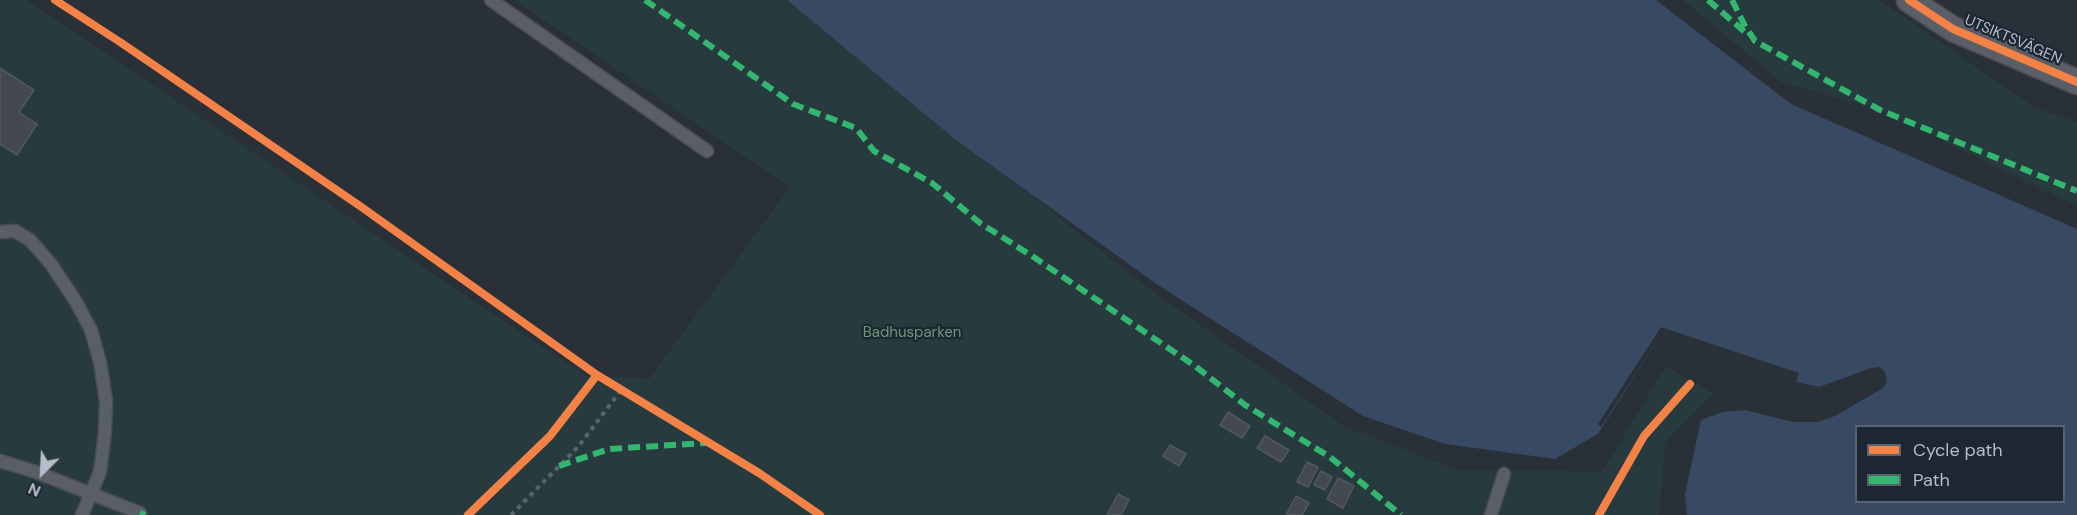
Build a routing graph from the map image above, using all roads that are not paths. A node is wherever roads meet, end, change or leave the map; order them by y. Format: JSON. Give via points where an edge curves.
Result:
{"nodes":[{"id":1,"x":491,"y":0,"type":"edge"},
{"id":2,"x":1909,"y":0,"type":"edge"},
{"id":3,"x":2077,"y":82,"type":"edge"},
{"id":4,"x":707,"y":151,"type":"dead end"},
{"id":5,"x":0,"y":232,"type":"edge"},
{"id":6,"x":0,"y":461,"type":"edge"},
{"id":7,"x":1504,"y":474,"type":"dead end"},
{"id":8,"x":92,"y":494,"type":"junction"},
{"id":9,"x":140,"y":513,"type":"dead end"},
{"id":10,"x":82,"y":515,"type":"edge"},
{"id":11,"x":1491,"y":515,"type":"edge"}],
"edges":[{"from":1,"to":4,"type":"lane"},
{"from":2,"to":3,"type":"street","name":"UTSIKTSVÄGEN","via":[[1953,29]]},
{"from":5,"to":8,"type":"lane","via":[[15,231],[30,240],[51,264],[91,330],[106,401],[100,472]]},
{"from":6,"to":8,"type":"lane"},
{"from":7,"to":11,"type":"lane"},
{"from":8,"to":9,"type":"lane"},
{"from":8,"to":10,"type":"lane"}]}
